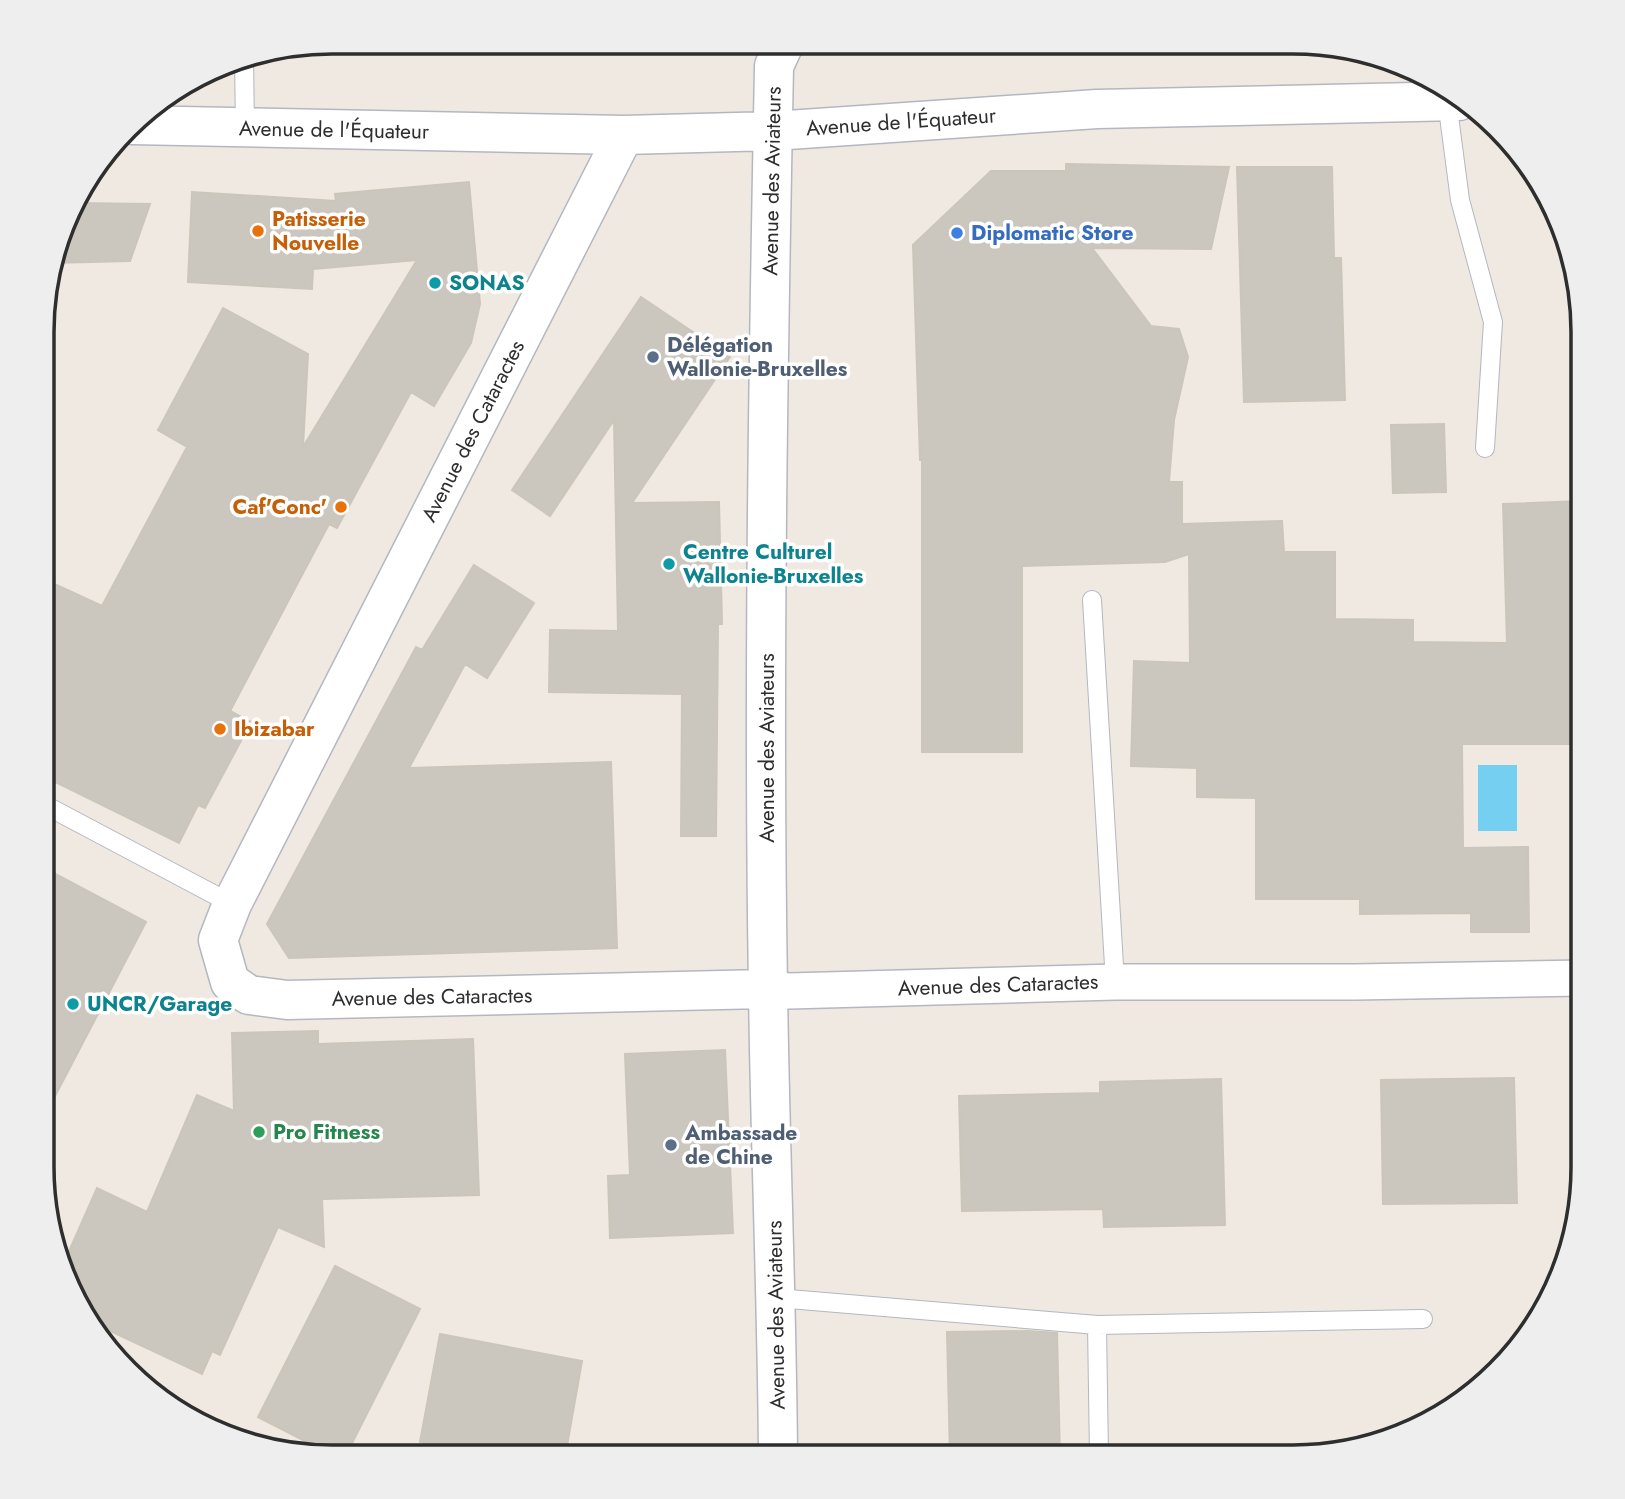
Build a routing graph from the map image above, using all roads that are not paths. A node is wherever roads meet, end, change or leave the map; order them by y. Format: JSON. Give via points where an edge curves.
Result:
{"nodes":[{"id":1,"x":780,"y":54,"type":"edge"},
{"id":2,"x":244,"y":69,"type":"edge"},
{"id":3,"x":1447,"y":101,"type":"edge"},
{"id":4,"x":1453,"y":106,"type":"edge"},
{"id":5,"x":146,"y":126,"type":"edge"},
{"id":6,"x":245,"y":129,"type":"junction"},
{"id":7,"x":773,"y":131,"type":"junction"},
{"id":8,"x":624,"y":135,"type":"junction"},
{"id":9,"x":1485,"y":448,"type":"dead end"},
{"id":10,"x":1092,"y":600,"type":"dead end"},
{"id":11,"x":54,"y":810,"type":"edge"},
{"id":12,"x":232,"y":904,"type":"junction"},
{"id":13,"x":1571,"y":978,"type":"edge"},
{"id":14,"x":1115,"y":982,"type":"junction"},
{"id":15,"x":768,"y":989,"type":"junction"},
{"id":16,"x":777,"y":1298,"type":"junction"},
{"id":17,"x":1423,"y":1319,"type":"dead end"},
{"id":18,"x":1097,"y":1325,"type":"junction"},
{"id":19,"x":778,"y":1445,"type":"edge"},
{"id":20,"x":1099,"y":1445,"type":"edge"}],
"edges":[{"from":1,"to":7,"type":"street","name":"Avenue des Aviateurs","via":[[774,66]]},
{"from":2,"to":6,"type":"lane"},
{"from":3,"to":7,"type":"street","name":"Avenue de l'Équateur","via":[[1097,108]]},
{"from":4,"to":9,"type":"lane","via":[[1460,200],[1493,322]]},
{"from":5,"to":6,"type":"street","name":"Avenue de l'Équateur"},
{"from":6,"to":8,"type":"street","name":"Avenue de l'Équateur"},
{"from":7,"to":8,"type":"street","name":"Avenue de l'Équateur"},
{"from":7,"to":15,"type":"street","name":"Avenue des Aviateurs"},
{"from":8,"to":12,"type":"street","name":"Avenue des Cataractes"},
{"from":10,"to":14,"type":"lane"},
{"from":11,"to":12,"type":"lane"},
{"from":12,"to":15,"type":"street","name":"Avenue des Cataractes","via":[[218,940],[230,982],[248,995],[286,1000]]},
{"from":13,"to":14,"type":"street","name":"Avenue des Cataractes"},
{"from":14,"to":15,"type":"street","name":"Avenue des Cataractes"},
{"from":15,"to":16,"type":"street","name":"Avenue des Aviateurs"},
{"from":16,"to":18,"type":"lane"},
{"from":16,"to":19,"type":"street","name":"Avenue des Aviateurs"},
{"from":17,"to":18,"type":"lane"},
{"from":18,"to":20,"type":"lane"}]}
